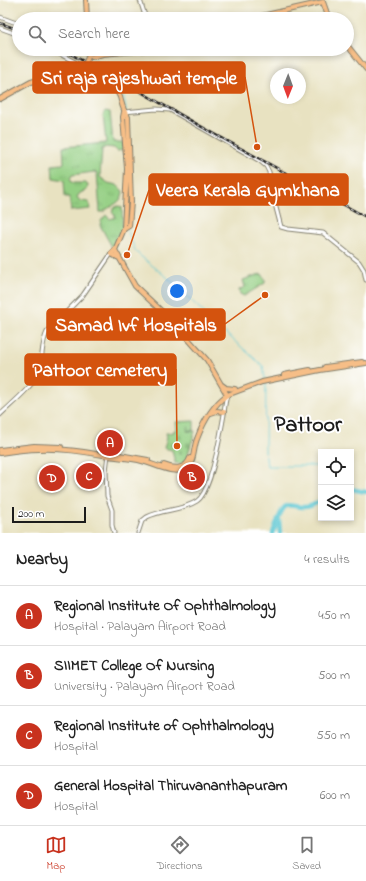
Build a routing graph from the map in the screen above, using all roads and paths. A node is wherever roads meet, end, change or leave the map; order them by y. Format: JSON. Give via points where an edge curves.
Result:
{"nodes":[{"id":1,"x":86,"y":0,"type":"edge"},
{"id":2,"x":140,"y":0,"type":"edge"},
{"id":3,"x":318,"y":0,"type":"edge"},
{"id":4,"x":323,"y":2,"type":"junction"},
{"id":5,"x":86,"y":12,"type":"edge"},
{"id":6,"x":144,"y":12,"type":"edge"},
{"id":7,"x":279,"y":12,"type":"edge"},
{"id":8,"x":327,"y":12,"type":"edge"},
{"id":9,"x":0,"y":17,"type":"edge"},
{"id":10,"x":12,"y":21,"type":"edge"},
{"id":11,"x":0,"y":28,"type":"edge"},
{"id":12,"x":12,"y":32,"type":"edge"},
{"id":13,"x":354,"y":54,"type":"edge"},
{"id":14,"x":63,"y":56,"type":"edge"},
{"id":15,"x":94,"y":56,"type":"edge"},
{"id":16,"x":90,"y":57,"type":"joint"},
{"id":17,"x":366,"y":69,"type":"edge"},
{"id":18,"x":84,"y":70,"type":"junction"},
{"id":19,"x":0,"y":99,"type":"edge"},
{"id":20,"x":125,"y":112,"type":"junction"},
{"id":21,"x":124,"y":229,"type":"junction"},
{"id":22,"x":115,"y":250,"type":"junction"},
{"id":23,"x":111,"y":254,"type":"junction"},
{"id":24,"x":120,"y":258,"type":"junction"},
{"id":25,"x":366,"y":280,"type":"edge"},
{"id":26,"x":366,"y":362,"type":"edge"},
{"id":27,"x":261,"y":381,"type":"junction"},
{"id":28,"x":222,"y":385,"type":"junction"},
{"id":29,"x":235,"y":389,"type":"junction"},
{"id":30,"x":227,"y":394,"type":"junction"},
{"id":31,"x":224,"y":410,"type":"junction"},
{"id":32,"x":211,"y":412,"type":"junction"},
{"id":33,"x":0,"y":415,"type":"edge"},
{"id":34,"x":0,"y":451,"type":"edge"},
{"id":35,"x":108,"y":454,"type":"junction"},
{"id":36,"x":114,"y":533,"type":"edge"},
{"id":37,"x":138,"y":533,"type":"edge"}],
"edges":[{"from":1,"to":5,"type":"main road"},
{"from":2,"to":6,"type":"street"},
{"from":3,"to":4,"type":"street"},
{"from":4,"to":7,"type":"main road"},
{"from":4,"to":8,"type":"main road"},
{"from":9,"to":10,"type":"street"},
{"from":11,"to":12,"type":"street"},
{"from":13,"to":17,"type":"main road"},
{"from":14,"to":18,"type":"street"},
{"from":15,"to":16,"type":"main road"},
{"from":16,"to":18,"type":"main road","bridge":true},
{"from":18,"to":19,"type":"main road","via":[[31,82]]},
{"from":18,"to":20,"type":"main road","via":[[103,76],[119,94]]},
{"from":20,"to":21,"type":"main road","via":[[123,117],[127,169]]},
{"from":20,"to":21,"type":"main road","via":[[128,117],[131,202],[129,226]]},
{"from":20,"to":25,"type":"street","via":[[170,110],[260,161],[269,172],[281,227],[324,233],[359,262]]},
{"from":21,"to":22,"type":"main road"},
{"from":22,"to":23,"type":"main road"},
{"from":22,"to":24,"type":"main road"},
{"from":23,"to":24,"type":"main road"},
{"from":23,"to":33,"type":"street","via":[[83,295],[47,332],[39,372]]},
{"from":24,"to":28,"type":"main road","via":[[136,286],[207,360]]},
{"from":26,"to":27,"type":"main road","via":[[336,365]]},
{"from":27,"to":29,"type":"main road"},
{"from":27,"to":30,"type":"main road"},
{"from":28,"to":29,"type":"main road"},
{"from":28,"to":30,"type":"main road"},
{"from":29,"to":30,"type":"main road"},
{"from":30,"to":31,"type":"street"},
{"from":30,"to":32,"type":"main road"},
{"from":30,"to":35,"type":"main road","via":[[222,396],[204,419],[185,466],[172,468],[142,458]]},
{"from":31,"to":32,"type":"main road"},
{"from":31,"to":37,"type":"street","via":[[212,470],[201,497],[187,505],[147,517],[142,521]]},
{"from":32,"to":35,"type":"main road","via":[[198,436],[190,464],[186,469],[174,472],[142,461]]},
{"from":34,"to":35,"type":"main road","via":[[48,446]]},
{"from":35,"to":36,"type":"street","via":[[107,496],[112,510]]}]}
